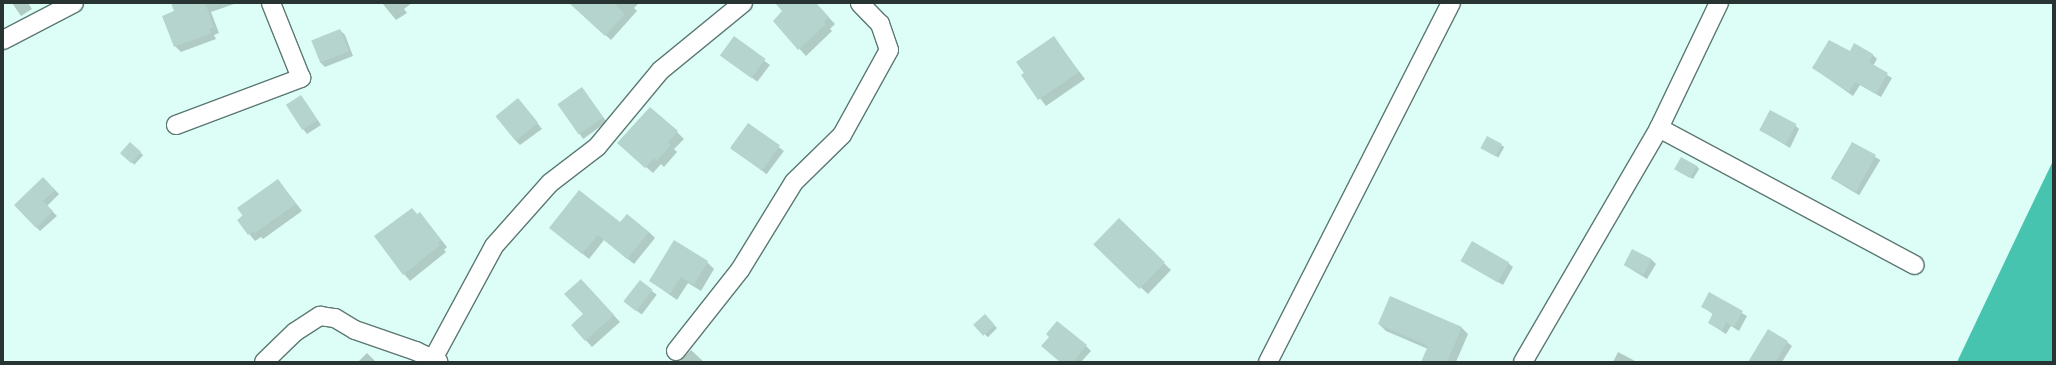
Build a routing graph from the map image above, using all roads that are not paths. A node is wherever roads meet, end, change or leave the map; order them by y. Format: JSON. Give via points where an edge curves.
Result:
{"nodes":[{"id":1,"x":74,"y":3,"type":"edge"},
{"id":2,"x":271,"y":3,"type":"edge"},
{"id":3,"x":743,"y":3,"type":"edge"},
{"id":4,"x":860,"y":3,"type":"edge"},
{"id":5,"x":1451,"y":3,"type":"edge"},
{"id":6,"x":1719,"y":3,"type":"edge"},
{"id":7,"x":3,"y":40,"type":"edge"},
{"id":8,"x":176,"y":125,"type":"dead end"},
{"id":9,"x":1659,"y":128,"type":"junction"},
{"id":10,"x":1914,"y":265,"type":"dead end"},
{"id":11,"x":676,"y":351,"type":"dead end"},
{"id":12,"x":436,"y":360,"type":"edge"},
{"id":13,"x":264,"y":362,"type":"edge"},
{"id":14,"x":1268,"y":362,"type":"edge"},
{"id":15,"x":1523,"y":362,"type":"edge"}],
"edges":[{"from":1,"to":7,"type":"street"},
{"from":2,"to":8,"type":"street","via":[[300,78]]},
{"from":3,"to":12,"type":"street","via":[[661,70],[597,147],[550,183],[494,246]]},
{"from":4,"to":11,"type":"street","via":[[880,24],[889,50],[842,135],[794,182],[740,270]]},
{"from":5,"to":14,"type":"street"},
{"from":6,"to":9,"type":"street"},
{"from":9,"to":10,"type":"street"},
{"from":9,"to":15,"type":"street"},
{"from":12,"to":13,"type":"street","via":[[355,330],[335,318],[320,316],[295,332]]}]}
